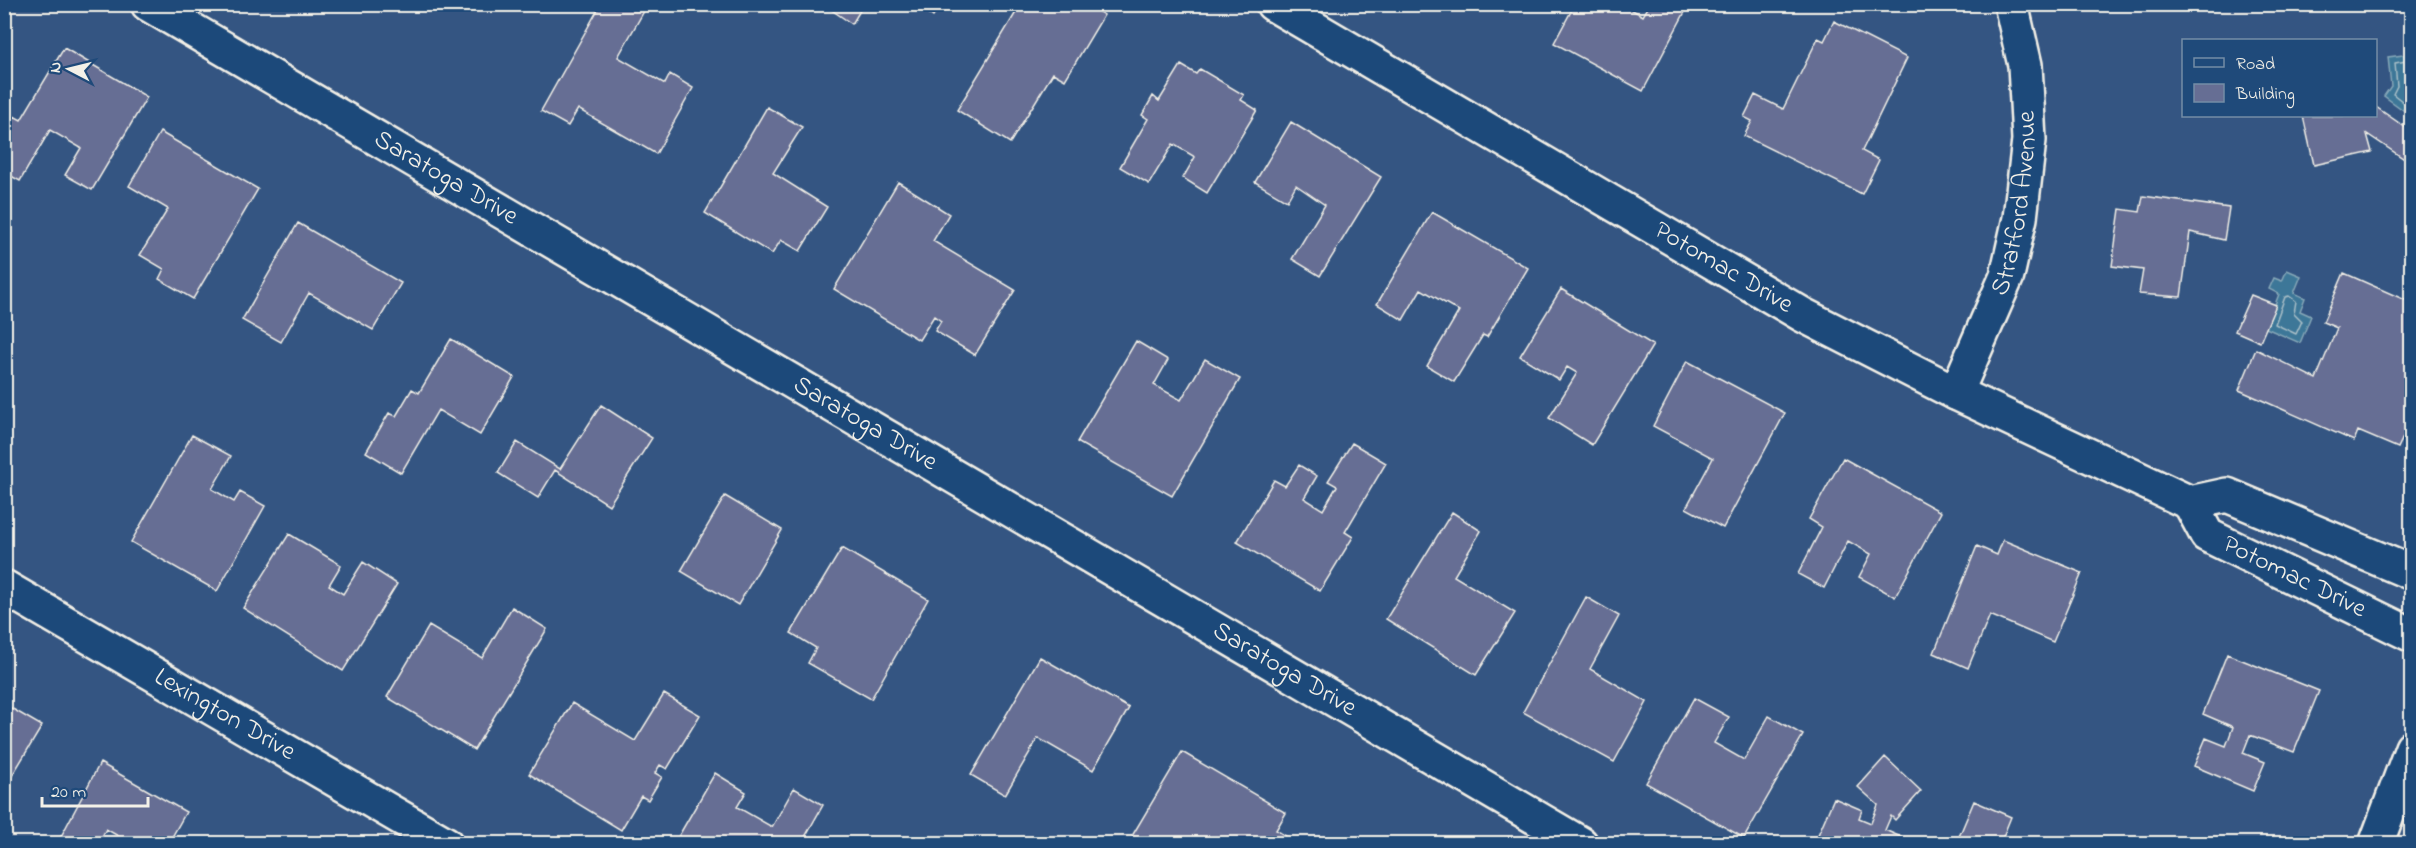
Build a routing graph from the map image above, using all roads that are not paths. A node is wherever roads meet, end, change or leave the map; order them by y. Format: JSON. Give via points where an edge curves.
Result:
{"nodes":[{"id":1,"x":148,"y":4,"type":"edge"},
{"id":2,"x":1273,"y":4,"type":"edge"},
{"id":3,"x":2011,"y":4,"type":"edge"},
{"id":4,"x":1956,"y":393,"type":"junction"},
{"id":5,"x":2190,"y":503,"type":"junction"},
{"id":6,"x":2412,"y":573,"type":"edge"},
{"id":7,"x":4,"y":587,"type":"edge"},
{"id":8,"x":2412,"y":635,"type":"edge"},
{"id":9,"x":2412,"y":748,"type":"edge"},
{"id":10,"x":446,"y":843,"type":"edge"},
{"id":11,"x":1581,"y":843,"type":"edge"},
{"id":12,"x":2376,"y":843,"type":"edge"}],
"edges":[{"from":1,"to":11,"type":"street","name":"Saratoga Drive"},
{"from":2,"to":4,"type":"street","name":"Potomac Drive","via":[[1803,315]]},
{"from":3,"to":4,"type":"street","name":"Stratford Avenue","via":[[2025,65],[2029,140],[2020,218],[2007,276]]},
{"from":4,"to":5,"type":"street","name":"Potomac Drive"},
{"from":5,"to":6,"type":"street","name":"Potomac Drive","via":[[2227,495]]},
{"from":5,"to":8,"type":"street","name":"Potomac Drive","via":[[2207,535]]},
{"from":7,"to":10,"type":"street","name":"Lexington Drive"},
{"from":9,"to":12,"type":"street"}]}
